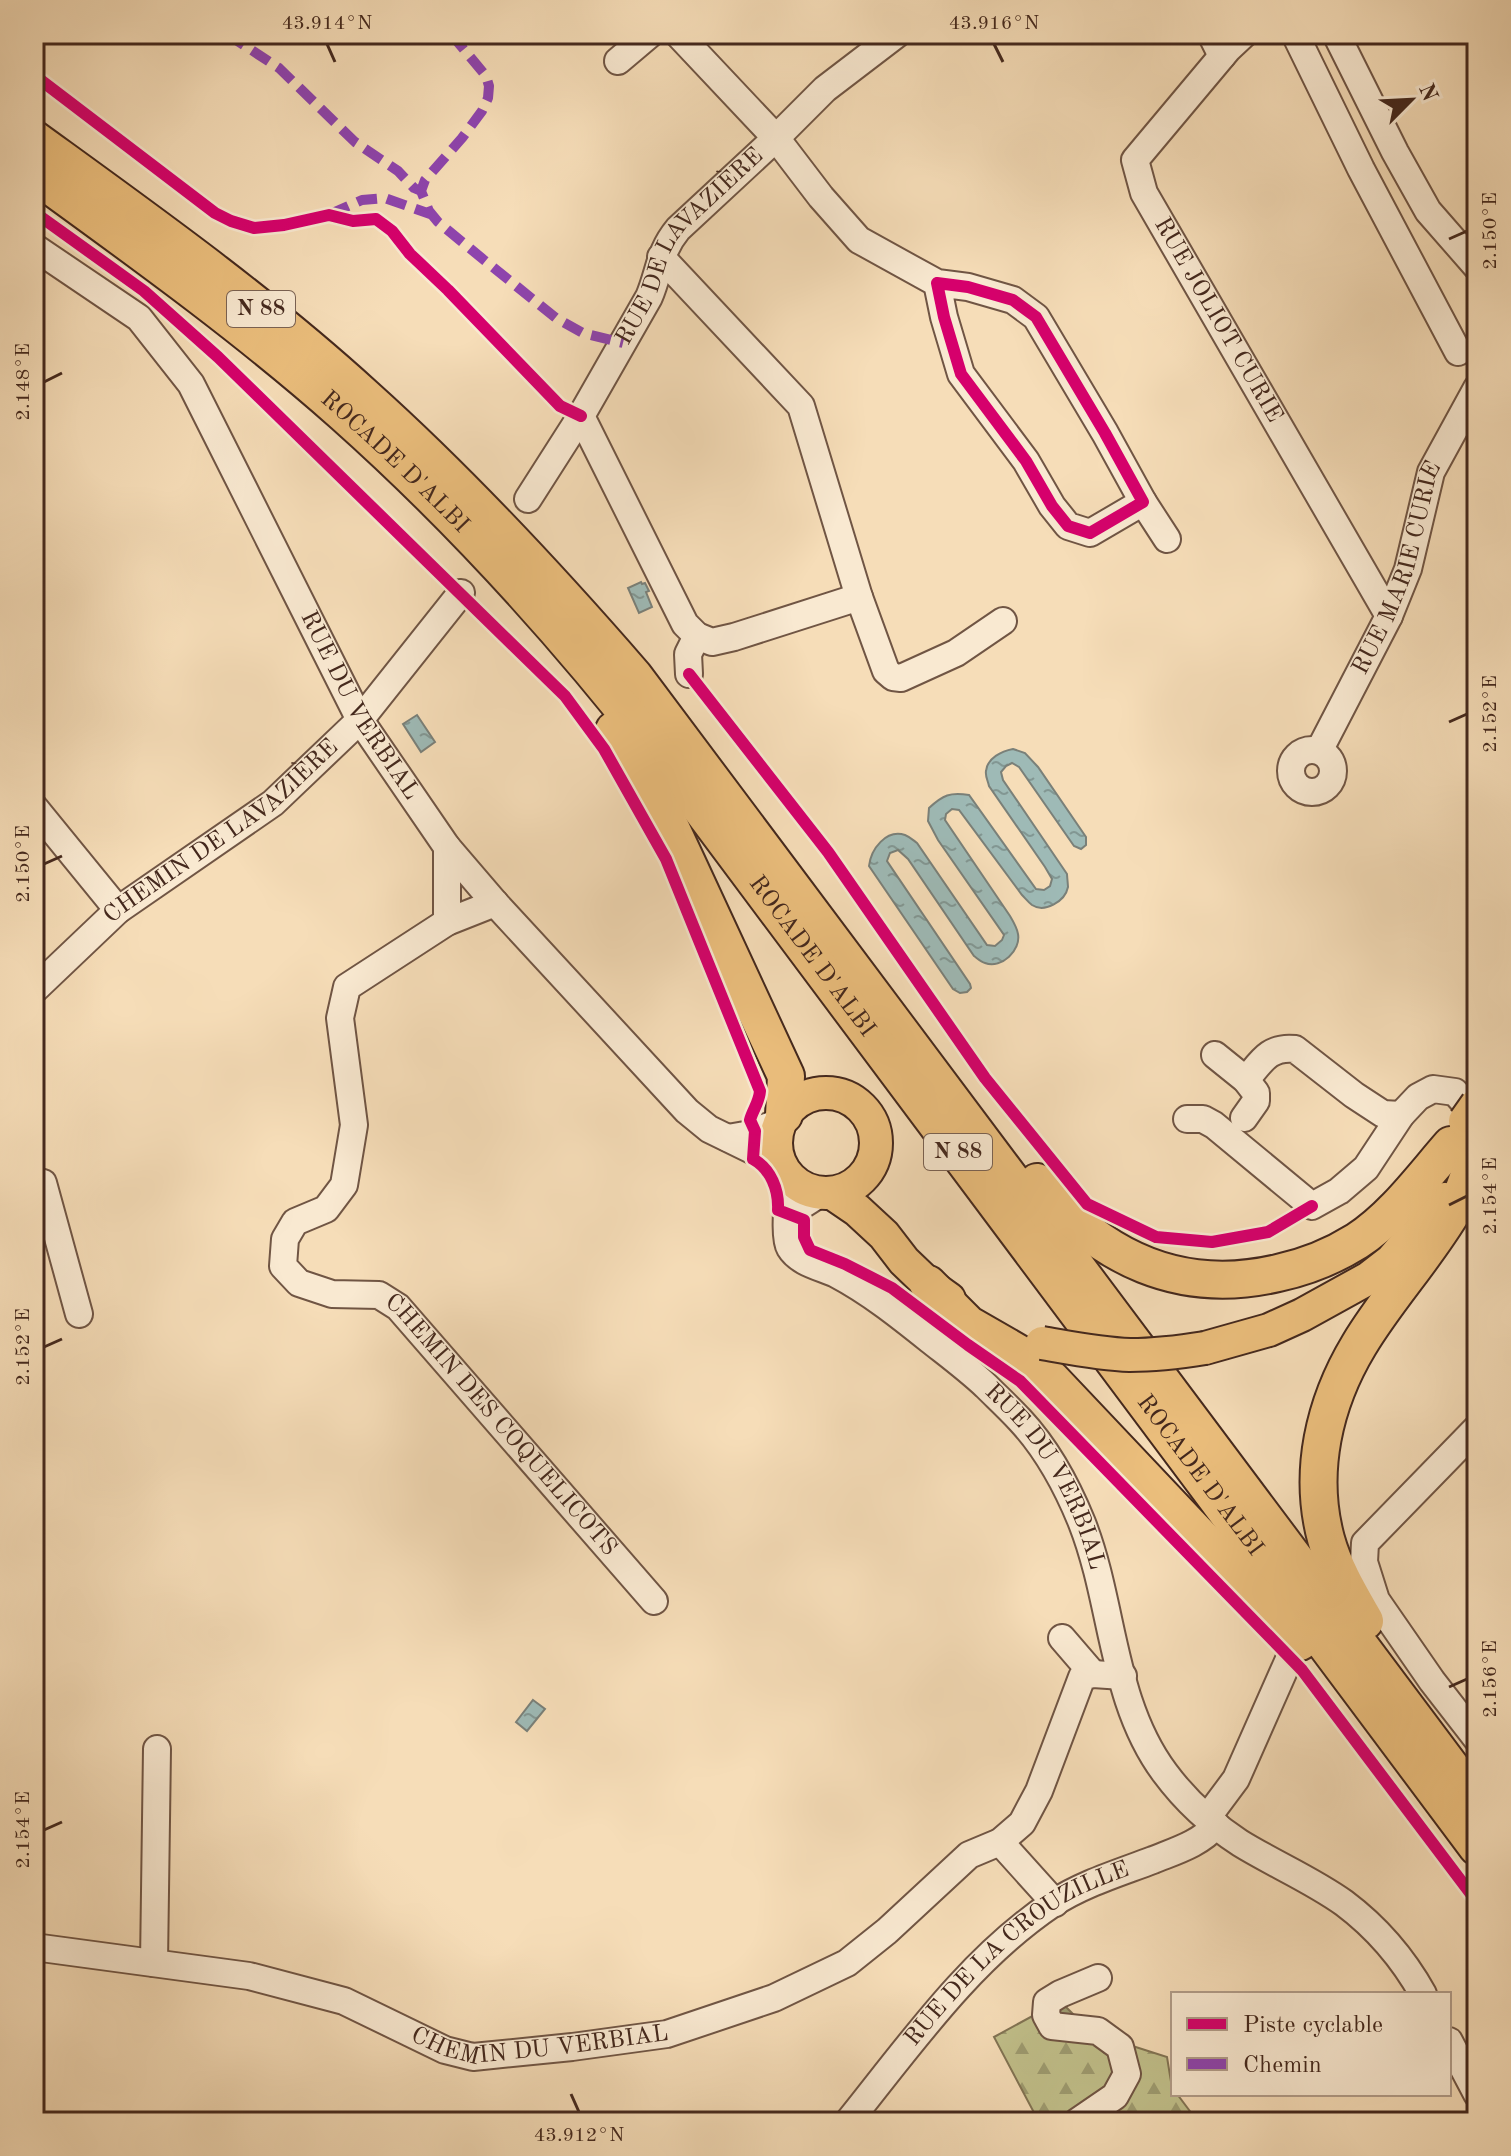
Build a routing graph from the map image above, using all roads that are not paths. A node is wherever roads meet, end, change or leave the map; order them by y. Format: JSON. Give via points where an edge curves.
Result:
{"nodes":[{"id":1,"x":650,"y":34,"type":"edge"},
{"id":2,"x":678,"y":34,"type":"edge"},
{"id":3,"x":699,"y":34,"type":"edge"},
{"id":4,"x":897,"y":34,"type":"edge"},
{"id":5,"x":1244,"y":34,"type":"edge"},
{"id":6,"x":1295,"y":34,"type":"edge"},
{"id":7,"x":1336,"y":34,"type":"edge"},
{"id":8,"x":1216,"y":45,"type":"edge"},
{"id":9,"x":618,"y":61,"type":"dead end"},
{"id":10,"x":710,"y":68,"type":"junction"},
{"id":11,"x":776,"y":138,"type":"junction"},
{"id":12,"x":34,"y":139,"type":"edge"},
{"id":13,"x":1395,"y":152,"type":"junction"},
{"id":14,"x":1361,"y":169,"type":"junction"},
{"id":15,"x":34,"y":174,"type":"edge"},
{"id":16,"x":34,"y":247,"type":"edge"},
{"id":17,"x":661,"y":257,"type":"junction"},
{"id":18,"x":1477,"y":267,"type":"edge"},
{"id":19,"x":937,"y":283,"type":"junction"},
{"id":20,"x":1458,"y":352,"type":"dead end"},
{"id":21,"x":1477,"y":388,"type":"edge"},
{"id":22,"x":581,"y":416,"type":"junction"},
{"id":23,"x":528,"y":499,"type":"dead end"},
{"id":24,"x":1143,"y":502,"type":"junction"},
{"id":25,"x":1167,"y":539,"type":"dead end"},
{"id":26,"x":461,"y":593,"type":"dead end"},
{"id":27,"x":859,"y":597,"type":"junction"},
{"id":28,"x":528,"y":598,"type":"junction"},
{"id":29,"x":1389,"y":616,"type":"junction"},
{"id":30,"x":1003,"y":621,"type":"dead end"},
{"id":31,"x":697,"y":636,"type":"junction"},
{"id":32,"x":689,"y":674,"type":"dead end"},
{"id":33,"x":634,"y":676,"type":"junction"},
{"id":34,"x":360,"y":720,"type":"junction"},
{"id":35,"x":1319,"y":751,"type":"dead end"},
{"id":36,"x":34,"y":807,"type":"edge"},
{"id":37,"x":447,"y":847,"type":"junction"},
{"id":38,"x":495,"y":903,"type":"junction"},
{"id":39,"x":118,"y":910,"type":"junction"},
{"id":40,"x":447,"y":922,"type":"junction"},
{"id":41,"x":34,"y":990,"type":"edge"},
{"id":42,"x":1215,"y":1055,"type":"dead end"},
{"id":43,"x":1246,"y":1080,"type":"junction"},
{"id":44,"x":1401,"y":1115,"type":"junction"},
{"id":45,"x":782,"y":1118,"type":"junction"},
{"id":46,"x":1244,"y":1118,"type":"dead end"},
{"id":47,"x":1187,"y":1119,"type":"dead end"},
{"id":48,"x":1470,"y":1135,"type":"edge"},
{"id":49,"x":728,"y":1138,"type":"junction"},
{"id":50,"x":873,"y":1161,"type":"junction"},
{"id":51,"x":784,"y":1169,"type":"junction"},
{"id":52,"x":34,"y":1181,"type":"edge"},
{"id":53,"x":826,"y":1193,"type":"junction"},
{"id":54,"x":788,"y":1214,"type":"junction"},
{"id":55,"x":884,"y":1235,"type":"junction"},
{"id":56,"x":928,"y":1284,"type":"junction"},
{"id":57,"x":79,"y":1314,"type":"dead end"},
{"id":58,"x":1477,"y":1428,"type":"edge"},
{"id":59,"x":654,"y":1601,"type":"dead end"},
{"id":60,"x":1062,"y":1638,"type":"dead end"},
{"id":61,"x":1290,"y":1657,"type":"dead end"},
{"id":62,"x":1093,"y":1674,"type":"junction"},
{"id":63,"x":1123,"y":1676,"type":"junction"},
{"id":64,"x":1378,"y":1714,"type":"junction"},
{"id":65,"x":1417,"y":1722,"type":"junction"},
{"id":66,"x":1477,"y":1739,"type":"edge"},
{"id":67,"x":157,"y":1749,"type":"dead end"},
{"id":68,"x":1477,"y":1802,"type":"edge"},
{"id":69,"x":1212,"y":1822,"type":"junction"},
{"id":70,"x":1000,"y":1842,"type":"junction"},
{"id":71,"x":1477,"y":1847,"type":"edge"},
{"id":72,"x":1055,"y":1903,"type":"junction"},
{"id":73,"x":34,"y":1947,"type":"edge"},
{"id":74,"x":154,"y":1963,"type":"junction"},
{"id":75,"x":1098,"y":1978,"type":"dead end"},
{"id":76,"x":1422,"y":1992,"type":"edge"},
{"id":77,"x":1451,"y":2045,"type":"edge"},
{"id":78,"x":1477,"y":2094,"type":"edge"},
{"id":79,"x":848,"y":2122,"type":"edge"},
{"id":80,"x":1077,"y":2122,"type":"edge"}],
"edges":[{"from":1,"to":9,"type":"street"},
{"from":2,"to":10,"type":"street"},
{"from":3,"to":10,"type":"street"},
{"from":4,"to":11,"type":"street","name":"RUE DE LAVAZIÈRE","via":[[825,89]]},
{"from":5,"to":8,"type":"street"},
{"from":6,"to":14,"type":"street"},
{"from":7,"to":13,"type":"street"},
{"from":8,"to":29,"type":"street","name":"RUE JOLIOT CURIE","via":[[1135,160],[1144,193]]},
{"from":10,"to":11,"type":"street"},
{"from":11,"to":17,"type":"street","name":"RUE DE LAVAZIÈRE","via":[[678,229]]},
{"from":11,"to":19,"type":"street","via":[[859,240]]},
{"from":12,"to":33,"type":"highway","name":"ROCADE D'ALBI","number":"N 88","via":[[183,247],[364,395],[473,499]]},
{"from":13,"to":14,"type":"street"},
{"from":13,"to":18,"type":"street","via":[[1428,211]]},
{"from":14,"to":20,"type":"street"},
{"from":15,"to":28,"type":"highway","name":"ROCADE D'ALBI","number":"N 88","via":[[164,268],[344,414]]},
{"from":16,"to":34,"type":"street","name":"RUE DU VERBIAL","via":[[139,318],[191,384]]},
{"from":17,"to":22,"type":"street","name":"RUE DE LAVAZIÈRE","via":[[649,297]]},
{"from":17,"to":27,"type":"street","via":[[801,406]]},
{"from":19,"to":24,"type":"street","via":[[1013,300],[1036,317]]},
{"from":19,"to":24,"type":"street","via":[[961,374],[1068,526],[1090,533]]},
{"from":21,"to":29,"type":"street","name":"RUE MARIE CURIE","via":[[1431,472],[1408,569]]},
{"from":22,"to":23,"type":"street","name":"RUE DE LAVAZIÈRE"},
{"from":22,"to":31,"type":"street","via":[[685,624]]},
{"from":24,"to":25,"type":"street"},
{"from":26,"to":34,"type":"street","name":"CHEMIN DE LAVAZIÈRE"},
{"from":27,"to":30,"type":"street","via":[[886,671],[893,677],[956,653]]},
{"from":27,"to":31,"type":"street","via":[[734,637],[712,642]]},
{"from":28,"to":45,"type":"highway","via":[[544,637],[631,754],[671,828],[786,1076]]},
{"from":28,"to":64,"type":"highway","name":"ROCADE D'ALBI","number":"N 88","via":[[644,733]]},
{"from":29,"to":35,"type":"street","name":"RUE MARIE CURIE"},
{"from":31,"to":32,"type":"street","via":[[688,654]]},
{"from":33,"to":48,"type":"highway","via":[[831,911],[1056,1205],[1096,1240],[1131,1260],[1173,1276],[1208,1281],[1251,1280],[1328,1257],[1387,1217]]},
{"from":33,"to":65,"type":"highway","name":"ROCADE D'ALBI","number":"N 88"},
{"from":34,"to":37,"type":"street","name":"RUE DU VERBIAL"},
{"from":34,"to":39,"type":"street","name":"CHEMIN DE LAVAZIÈRE","via":[[273,803]]},
{"from":36,"to":39,"type":"street"},
{"from":37,"to":38,"type":"street","name":"RUE DU VERBIAL"},
{"from":37,"to":40,"type":"street"},
{"from":38,"to":40,"type":"street","name":"CHEMIN DES COQUELICOTS"},
{"from":38,"to":49,"type":"street","name":"RUE DU VERBIAL","via":[[687,1111]]},
{"from":39,"to":41,"type":"street","name":"CHEMIN DE LAVAZIÈRE"},
{"from":40,"to":59,"type":"street","name":"CHEMIN DES COQUELICOTS","via":[[347,987],[340,1018],[354,1125],[344,1185],[326,1209],[295,1222],[285,1239],[283,1266],[299,1283],[332,1294],[379,1295],[398,1307]]},
{"from":42,"to":43,"type":"street"},
{"from":43,"to":44,"type":"street","via":[[1269,1053],[1295,1049],[1383,1114]]},
{"from":43,"to":46,"type":"street","via":[[1256,1101]]},
{"from":44,"to":47,"type":"street","via":[[1366,1168],[1312,1206],[1214,1125]]},
{"from":44,"to":48,"type":"street","via":[[1433,1089],[1455,1092]]},
{"from":45,"to":49,"type":"street"},
{"from":45,"to":50,"type":"main road","via":[[809,1095],[841,1095],[867,1114],[874,1129]]},
{"from":45,"to":51,"type":"main road","via":[[776,1148]]},
{"from":48,"to":56,"type":"main road","bridge":true,"via":[[1380,1250],[1337,1295],[1269,1330],[1205,1348],[1128,1355],[1042,1343],[988,1323]]},
{"from":48,"to":65,"type":"highway","via":[[1456,1207],[1359,1345],[1334,1395],[1321,1440],[1318,1491],[1326,1539],[1343,1582],[1401,1679]]},
{"from":49,"to":51,"type":"street","name":"RUE DU VERBIAL"},
{"from":50,"to":53,"type":"main road","via":[[857,1183]]},
{"from":50,"to":55,"type":"main road","via":[[871,1182]]},
{"from":51,"to":53,"type":"main road","via":[[809,1190]]},
{"from":51,"to":54,"type":"street","name":"RUE DU VERBIAL"},
{"from":52,"to":57,"type":"street","via":[[43,1183]]},
{"from":53,"to":54,"type":"street"},
{"from":53,"to":55,"type":"main road","via":[[857,1210]]},
{"from":54,"to":63,"type":"street","name":"RUE DU VERBIAL","via":[[789,1247],[801,1260],[856,1285],[895,1312],[977,1377],[1039,1443],[1083,1525]]},
{"from":55,"to":56,"type":"main road"},
{"from":56,"to":64,"type":"highway","via":[[968,1324],[1051,1379],[1356,1706]]},
{"from":58,"to":66,"type":"street","via":[[1365,1543],[1364,1562],[1376,1600]]},
{"from":60,"to":62,"type":"street"},
{"from":61,"to":69,"type":"street"},
{"from":62,"to":63,"type":"street"},
{"from":62,"to":70,"type":"street","name":"CHEMIN DU VERBIAL","via":[[1082,1677],[1022,1823]]},
{"from":63,"to":69,"type":"street","name":"RUE DU VERBIAL","via":[[1148,1748]]},
{"from":64,"to":71,"type":"highway","name":"ROCADE D'ALBI","number":"N 88"},
{"from":65,"to":68,"type":"highway","name":"ROCADE D'ALBI","number":"N 88"},
{"from":67,"to":74,"type":"street"},
{"from":69,"to":72,"type":"street","name":"RUE DE LA CROUZILLE","via":[[1209,1834],[1185,1848]]},
{"from":69,"to":76,"type":"street","name":"RUE DU VERBIAL","via":[[1346,1904],[1378,1933]]},
{"from":70,"to":72,"type":"street"},
{"from":70,"to":74,"type":"street","name":"CHEMIN DU VERBIAL","via":[[969,1855],[847,1963],[774,1998],[654,2036],[473,2057],[445,2050],[344,2001],[249,1976]]},
{"from":72,"to":79,"type":"street","name":"RUE DE LA CROUZILLE","via":[[986,1957]]},
{"from":73,"to":74,"type":"street","name":"CHEMIN DU VERBIAL"},
{"from":75,"to":80,"type":"street","via":[[1047,2002],[1052,2026],[1098,2031],[1120,2047],[1127,2074],[1115,2096]]},
{"from":77,"to":78,"type":"street"}]}
